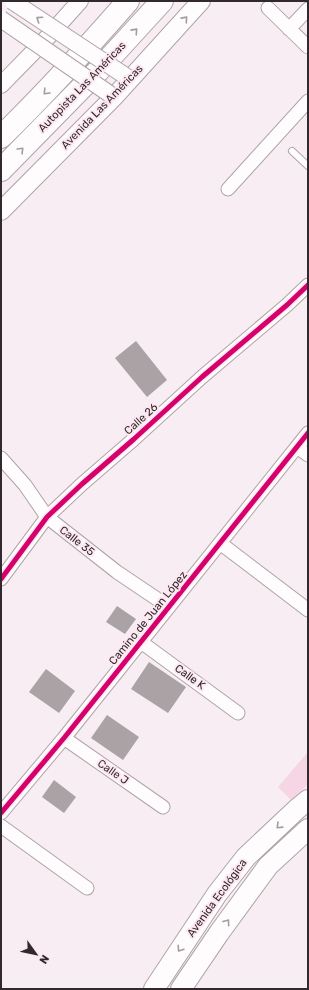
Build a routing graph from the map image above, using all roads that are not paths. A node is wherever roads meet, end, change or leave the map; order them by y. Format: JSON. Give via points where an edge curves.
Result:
{"nodes":[{"id":1,"x":12,"y":1,"type":"edge"},
{"id":2,"x":80,"y":1,"type":"edge"},
{"id":3,"x":128,"y":1,"type":"edge"},
{"id":4,"x":162,"y":1,"type":"edge"},
{"id":5,"x":201,"y":1,"type":"edge"},
{"id":6,"x":268,"y":8,"type":"dead end"},
{"id":7,"x":308,"y":9,"type":"edge"},
{"id":8,"x":1,"y":19,"type":"edge"},
{"id":9,"x":289,"y":29,"type":"junction"},
{"id":10,"x":308,"y":47,"type":"edge"},
{"id":11,"x":130,"y":79,"type":"junction"},
{"id":12,"x":1,"y":85,"type":"edge"},
{"id":13,"x":114,"y":98,"type":"junction"},
{"id":14,"x":308,"y":101,"type":"edge"},
{"id":15,"x":1,"y":137,"type":"edge"},
{"id":16,"x":292,"y":151,"type":"dead end"},
{"id":17,"x":308,"y":166,"type":"edge"},
{"id":18,"x":1,"y":170,"type":"edge"},
{"id":19,"x":228,"y":189,"type":"dead end"},
{"id":20,"x":1,"y":211,"type":"edge"},
{"id":21,"x":308,"y":285,"type":"edge"},
{"id":22,"x":308,"y":433,"type":"edge"},
{"id":23,"x":297,"y":447,"type":"junction"},
{"id":24,"x":308,"y":455,"type":"edge"},
{"id":25,"x":1,"y":458,"type":"edge"},
{"id":26,"x":47,"y":517,"type":"junction"},
{"id":27,"x":220,"y":543,"type":"junction"},
{"id":28,"x":1,"y":579,"type":"edge"},
{"id":29,"x":169,"y":607,"type":"junction"},
{"id":30,"x":308,"y":610,"type":"edge"},
{"id":31,"x":141,"y":642,"type":"junction"},
{"id":32,"x":238,"y":713,"type":"dead end"},
{"id":33,"x":64,"y":738,"type":"junction"},
{"id":34,"x":308,"y":800,"type":"edge"},
{"id":35,"x":162,"y":807,"type":"dead end"},
{"id":36,"x":1,"y":813,"type":"edge"},
{"id":37,"x":1,"y":826,"type":"edge"},
{"id":38,"x":308,"y":829,"type":"edge"},
{"id":39,"x":87,"y":888,"type":"dead end"},
{"id":40,"x":154,"y":989,"type":"edge"},
{"id":41,"x":181,"y":989,"type":"edge"}],
"edges":[{"from":11,"to":1,"type":"street","one_way":true,"bridge":true},
{"from":2,"to":12,"type":"street"},
{"from":3,"to":15,"type":"highway","name":"Autopista Las Américas","one_way":true,"via":[[82,54]]},
{"from":18,"to":4,"type":"highway","name":"Autopista Las Américas","one_way":true},
{"from":11,"to":5,"type":"main road","name":"Avenida Las Américas","one_way":true},
{"from":6,"to":9,"type":"street"},
{"from":7,"to":9,"type":"street"},
{"from":8,"to":13,"type":"street","bridge":true},
{"from":9,"to":10,"type":"street"},
{"from":11,"to":13,"type":"main road","name":"Avenida Las Américas"},
{"from":13,"to":20,"type":"main road","name":"Avenida Las Américas"},
{"from":14,"to":19,"type":"street"},
{"from":16,"to":17,"type":"lane"},
{"from":21,"to":26,"type":"street","name":"Calle 26"},
{"from":22,"to":23,"type":"street","name":"Camino de Juan López"},
{"from":23,"to":24,"type":"street"},
{"from":23,"to":27,"type":"street","name":"Camino de Juan López"},
{"from":25,"to":26,"type":"street","name":"Calle 35","via":[[25,485]]},
{"from":26,"to":28,"type":"street","name":"Calle 26"},
{"from":26,"to":29,"type":"street","name":"Calle 35","via":[[117,572]]},
{"from":27,"to":29,"type":"street","name":"Camino de Juan López"},
{"from":27,"to":30,"type":"street"},
{"from":29,"to":31,"type":"street","name":"Camino de Juan López"},
{"from":31,"to":32,"type":"street","name":"Calle K"},
{"from":31,"to":33,"type":"street","name":"Camino de Juan López"},
{"from":33,"to":35,"type":"street","name":"Calle J"},
{"from":33,"to":36,"type":"street","name":"Camino de Juan López"},
{"from":34,"to":40,"type":"main road","name":"Avenida Ecológica","one_way":true,"via":[[246,857],[217,894]]},
{"from":37,"to":39,"type":"street"},
{"from":41,"to":38,"type":"main road","name":"Avenida Ecológica","one_way":true,"via":[[268,866]]}]}
